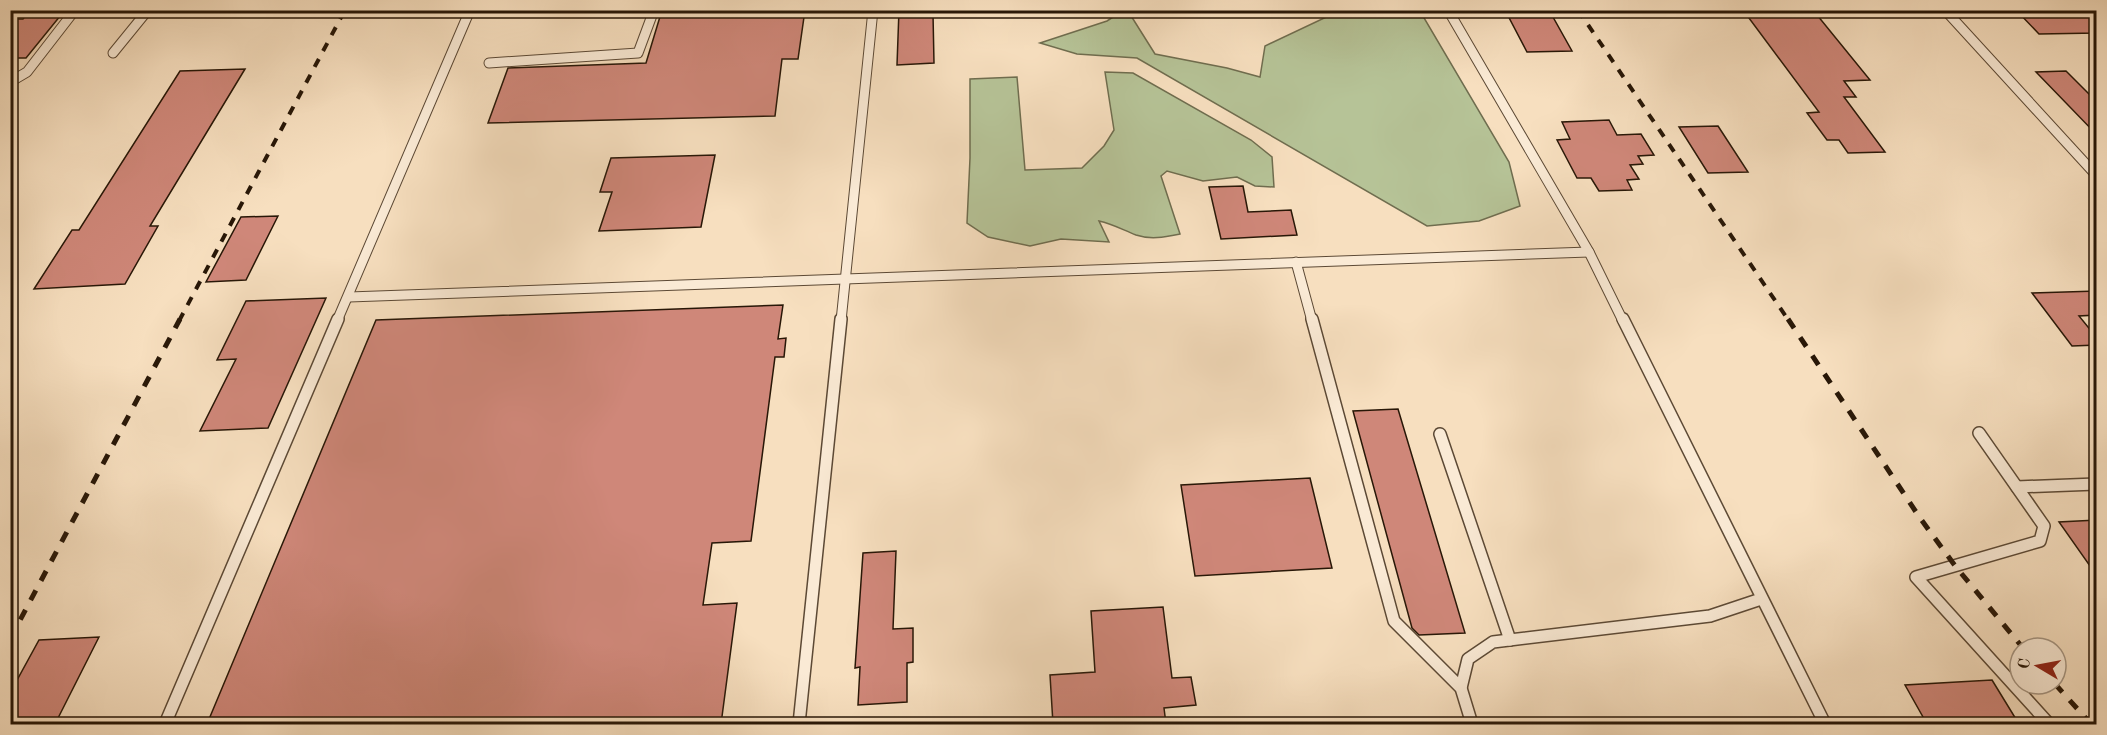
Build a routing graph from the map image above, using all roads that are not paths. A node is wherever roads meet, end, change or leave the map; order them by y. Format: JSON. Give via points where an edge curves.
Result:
{"nodes":[{"id":1,"x":75,"y":10,"type":"edge"},
{"id":2,"x":148,"y":10,"type":"edge"},
{"id":3,"x":470,"y":10,"type":"edge"},
{"id":4,"x":654,"y":10,"type":"edge"},
{"id":5,"x":873,"y":10,"type":"edge"},
{"id":6,"x":1448,"y":10,"type":"edge"},
{"id":7,"x":1945,"y":10,"type":"edge"},
{"id":8,"x":113,"y":53,"type":"dead end"},
{"id":9,"x":489,"y":63,"type":"dead end"},
{"id":10,"x":10,"y":82,"type":"edge"},
{"id":11,"x":2097,"y":175,"type":"edge"},
{"id":12,"x":1589,"y":252,"type":"junction"},
{"id":13,"x":1296,"y":262,"type":"junction"},
{"id":14,"x":844,"y":279,"type":"junction"},
{"id":15,"x":349,"y":297,"type":"junction"},
{"id":16,"x":1979,"y":433,"type":"dead end"},
{"id":17,"x":1440,"y":434,"type":"dead end"},
{"id":18,"x":2097,"y":484,"type":"edge"},
{"id":19,"x":2017,"y":487,"type":"junction"},
{"id":20,"x":1761,"y":599,"type":"junction"},
{"id":21,"x":1510,"y":640,"type":"junction"},
{"id":22,"x":1461,"y":688,"type":"junction"},
{"id":23,"x":165,"y":724,"type":"edge"},
{"id":24,"x":799,"y":724,"type":"edge"},
{"id":25,"x":1472,"y":724,"type":"edge"},
{"id":26,"x":1825,"y":724,"type":"edge"},
{"id":27,"x":2049,"y":724,"type":"edge"}],
"edges":[{"from":1,"to":10,"type":"lane","via":[[27,72]]},
{"from":2,"to":8,"type":"lane"},
{"from":3,"to":15,"type":"lane"},
{"from":4,"to":9,"type":"lane","via":[[638,53]]},
{"from":5,"to":14,"type":"lane"},
{"from":6,"to":12,"type":"lane"},
{"from":7,"to":11,"type":"lane"},
{"from":12,"to":13,"type":"lane"},
{"from":12,"to":20,"type":"lane"},
{"from":13,"to":14,"type":"lane"},
{"from":13,"to":22,"type":"lane","via":[[1394,621]]},
{"from":14,"to":15,"type":"lane"},
{"from":14,"to":24,"type":"lane"},
{"from":15,"to":23,"type":"lane"},
{"from":16,"to":19,"type":"lane"},
{"from":17,"to":21,"type":"lane"},
{"from":18,"to":19,"type":"lane"},
{"from":19,"to":27,"type":"lane","via":[[2044,526],[2040,541],[1916,577]]},
{"from":20,"to":21,"type":"lane","via":[[1710,616]]},
{"from":20,"to":26,"type":"lane"},
{"from":21,"to":22,"type":"lane","via":[[1493,642],[1468,659]]},
{"from":22,"to":25,"type":"lane"}]}
